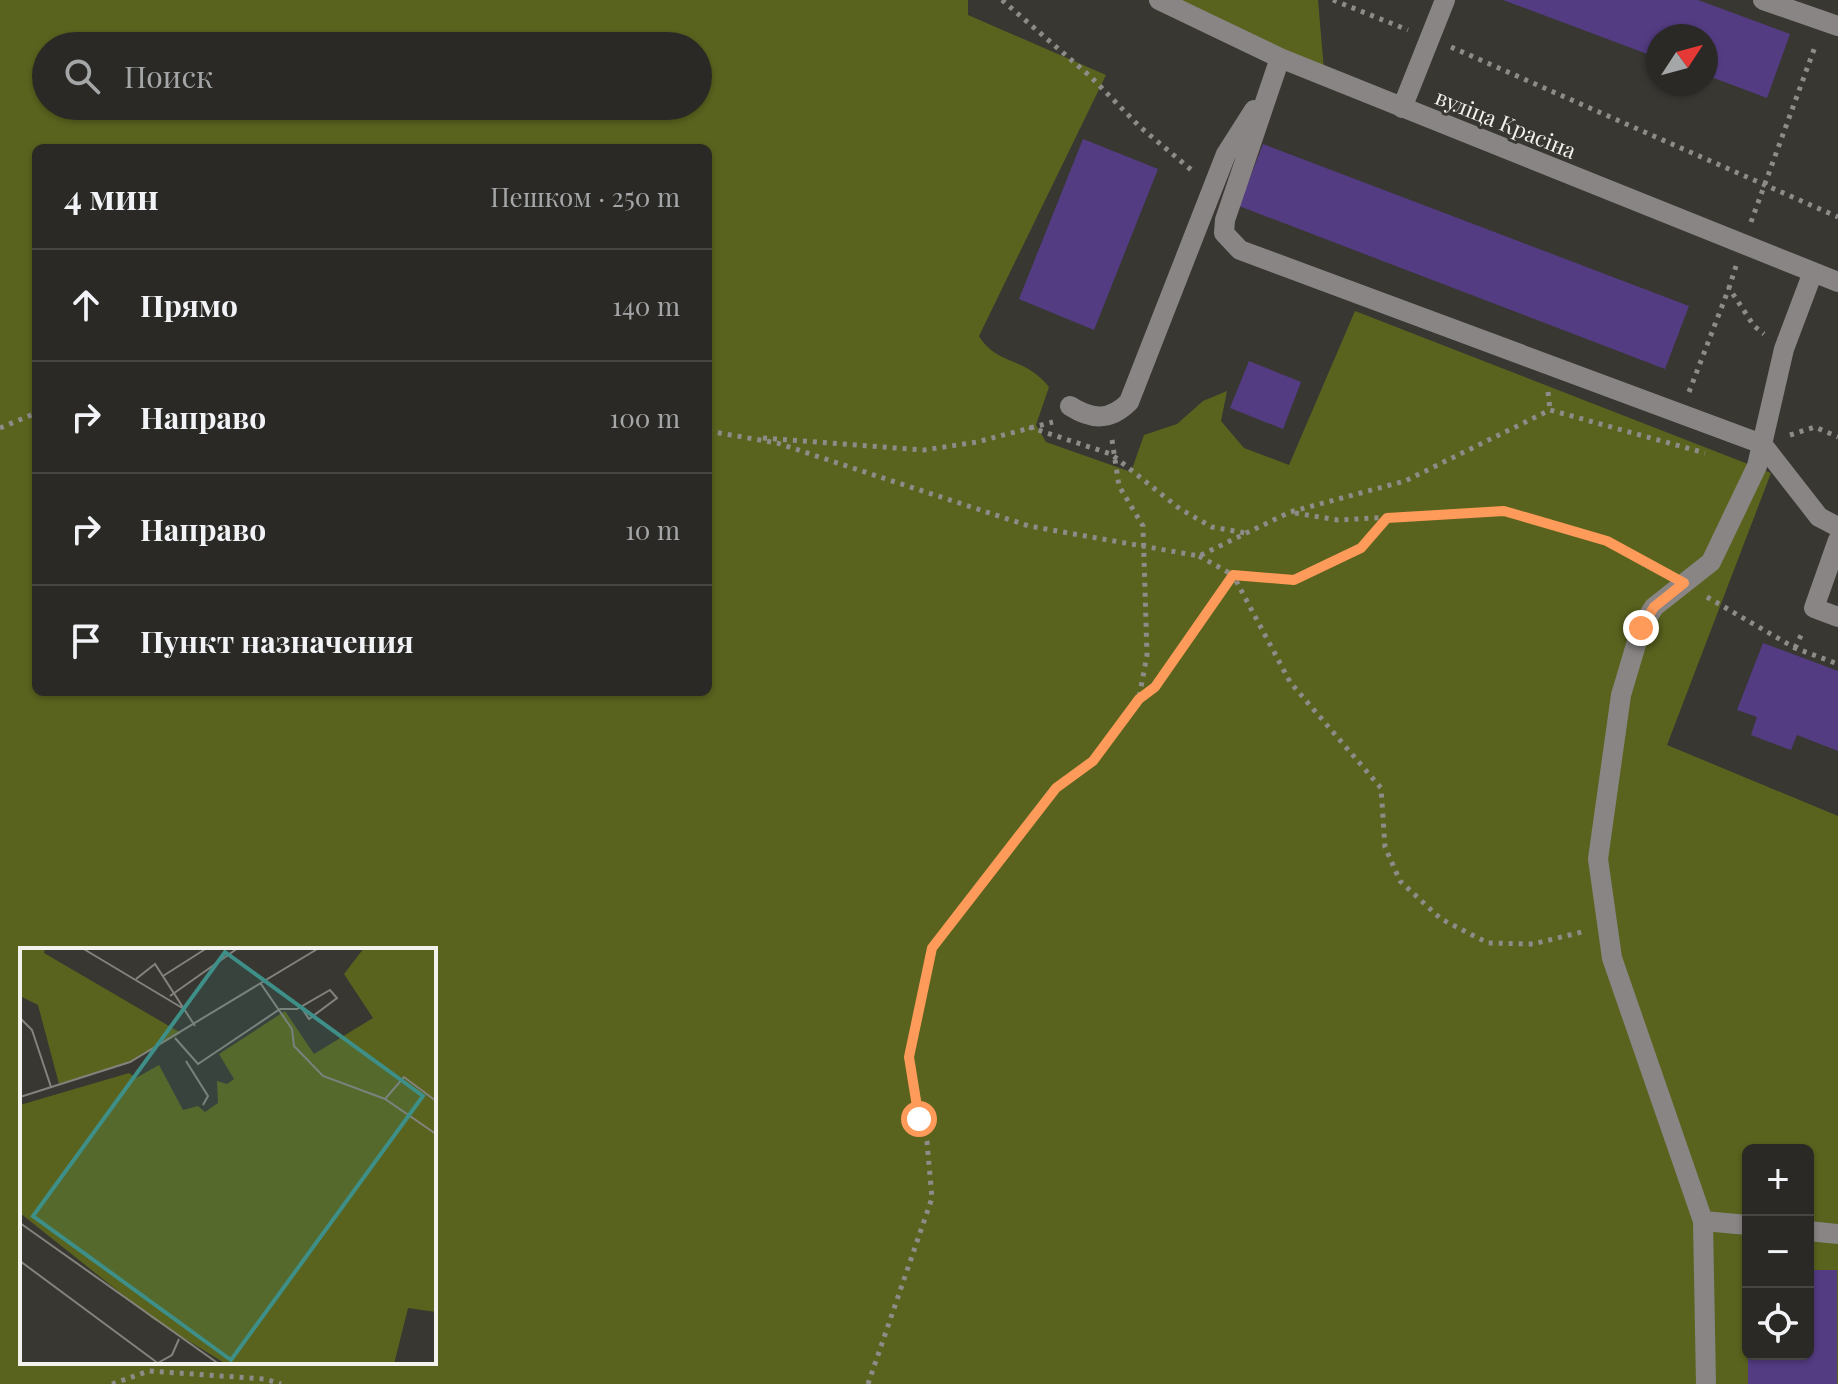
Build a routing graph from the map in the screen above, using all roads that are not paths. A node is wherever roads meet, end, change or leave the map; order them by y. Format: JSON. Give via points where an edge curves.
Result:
{"nodes":[{"id":1,"x":1159,"y":0,"type":"edge"},
{"id":2,"x":1763,"y":0,"type":"edge"},
{"id":3,"x":1444,"y":2,"type":"edge"},
{"id":4,"x":1831,"y":24,"type":"edge"},
{"id":5,"x":1280,"y":58,"type":"junction"},
{"id":6,"x":1270,"y":86,"type":"junction"},
{"id":7,"x":1402,"y":108,"type":"junction"},
{"id":8,"x":1813,"y":272,"type":"junction"},
{"id":9,"x":1838,"y":282,"type":"edge"},
{"id":10,"x":1070,"y":406,"type":"dead end"},
{"id":11,"x":1762,"y":444,"type":"junction"},
{"id":12,"x":1838,"y":527,"type":"edge"},
{"id":13,"x":1838,"y":540,"type":"edge"},
{"id":14,"x":1838,"y":617,"type":"edge"},
{"id":15,"x":1703,"y":1221,"type":"junction"},
{"id":16,"x":1742,"y":1224,"type":"edge"},
{"id":17,"x":1814,"y":1232,"type":"edge"},
{"id":18,"x":1838,"y":1234,"type":"edge"},
{"id":19,"x":1706,"y":1384,"type":"edge"}],
"edges":[{"from":1,"to":5,"type":"street","name":"вуліца Красіна"},
{"from":2,"to":4,"type":"street"},
{"from":3,"to":7,"type":"street"},
{"from":5,"to":6,"type":"street"},
{"from":5,"to":7,"type":"street","name":"вуліца Красіна"},
{"from":6,"to":10,"type":"street","via":[[1226,154],[1129,402],[1115,415],[1099,417]]},
{"from":6,"to":11,"type":"street","via":[[1225,220],[1224,233],[1240,250]]},
{"from":7,"to":8,"type":"street","name":"вуліца Красіна"},
{"from":8,"to":9,"type":"street","name":"вуліца Красіна"},
{"from":8,"to":11,"type":"street","via":[[1784,349]]},
{"from":11,"to":12,"type":"street","via":[[1819,517]]},
{"from":11,"to":15,"type":"street","via":[[1757,466],[1711,562],[1654,607],[1641,628],[1621,695],[1598,859],[1612,958]]},
{"from":13,"to":14,"type":"street","via":[[1814,608]]},
{"from":15,"to":16,"type":"street"},
{"from":15,"to":19,"type":"street"},
{"from":17,"to":18,"type":"street"}]}
